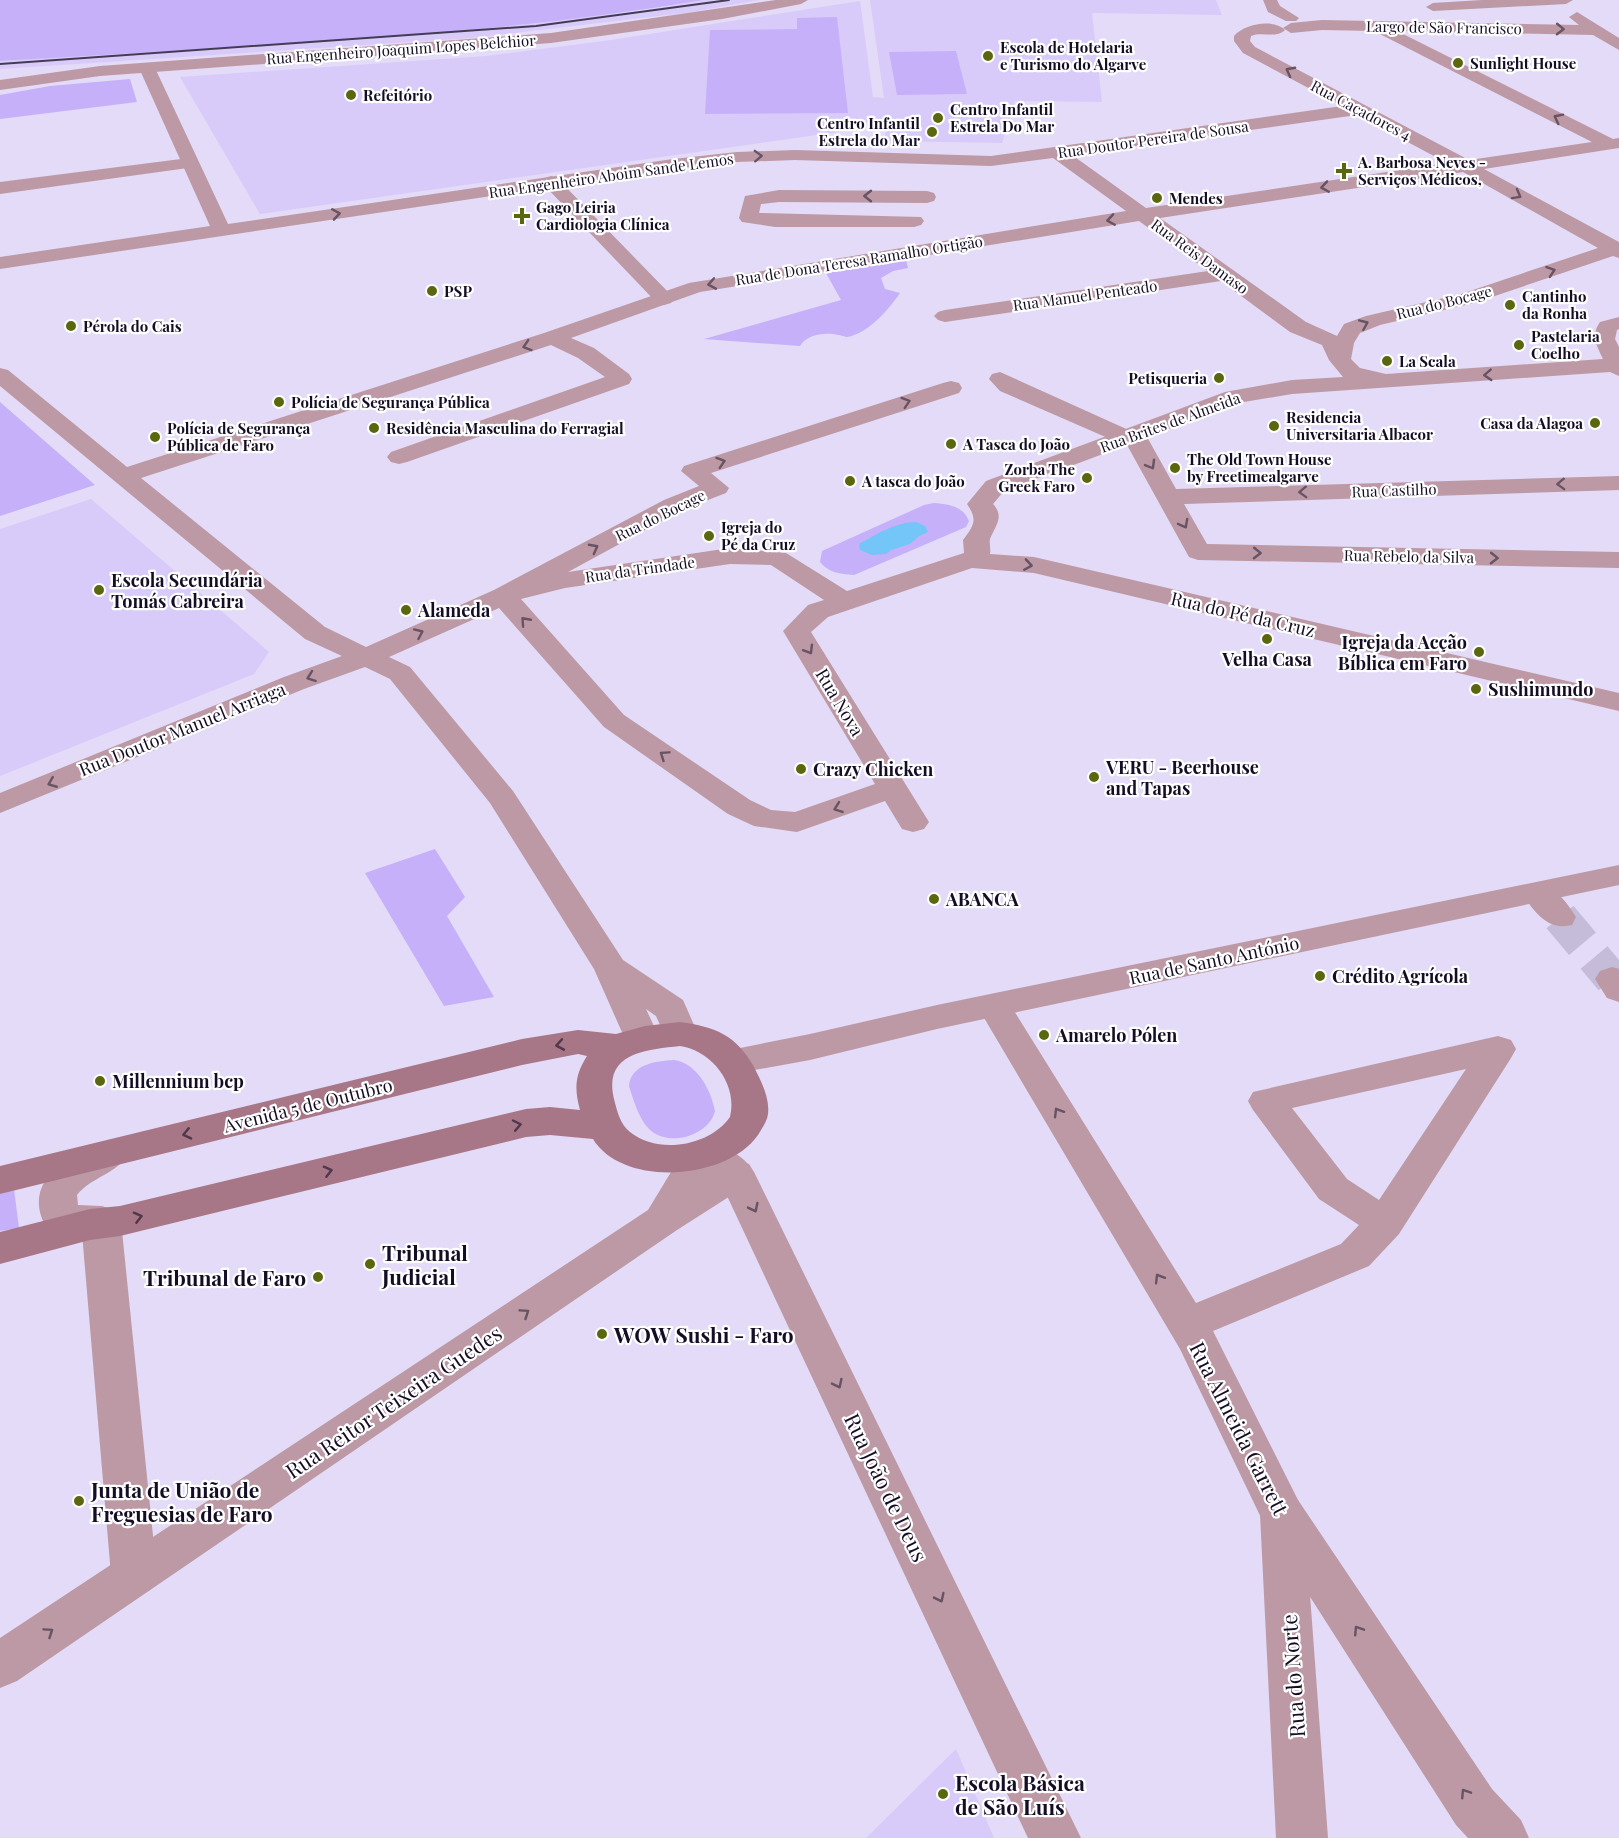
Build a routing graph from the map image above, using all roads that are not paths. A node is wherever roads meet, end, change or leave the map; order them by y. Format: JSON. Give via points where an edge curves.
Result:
{"nodes":[{"id":1,"x":801,"y":0,"type":"edge"},
{"id":2,"x":1270,"y":0,"type":"edge"},
{"id":3,"x":1551,"y":0,"type":"edge"},
{"id":4,"x":1566,"y":0,"type":"edge"},
{"id":5,"x":1422,"y":7,"type":"dead end"},
{"id":6,"x":1363,"y":10,"type":"dead end"},
{"id":7,"x":1251,"y":16,"type":"dead end"},
{"id":8,"x":1291,"y":22,"type":"junction"},
{"id":9,"x":1375,"y":26,"type":"junction"},
{"id":10,"x":1596,"y":30,"type":"junction"},
{"id":11,"x":1619,"y":45,"type":"edge"},
{"id":12,"x":147,"y":68,"type":"junction"},
{"id":13,"x":0,"y":85,"type":"edge"},
{"id":14,"x":1360,"y":109,"type":"junction"},
{"id":15,"x":1615,"y":143,"type":"edge"},
{"id":16,"x":1057,"y":152,"type":"junction"},
{"id":17,"x":946,"y":160,"type":"junction"},
{"id":18,"x":189,"y":163,"type":"junction"},
{"id":19,"x":1466,"y":166,"type":"junction"},
{"id":20,"x":551,"y":182,"type":"junction"},
{"id":21,"x":0,"y":188,"type":"edge"},
{"id":22,"x":927,"y":196,"type":"junction"},
{"id":23,"x":1145,"y":214,"type":"junction"},
{"id":24,"x":914,"y":221,"type":"junction"},
{"id":25,"x":222,"y":231,"type":"junction"},
{"id":26,"x":1617,"y":250,"type":"edge"},
{"id":27,"x":899,"y":254,"type":"junction"},
{"id":28,"x":0,"y":263,"type":"edge"},
{"id":29,"x":1226,"y":274,"type":"junction"},
{"id":30,"x":664,"y":298,"type":"junction"},
{"id":31,"x":945,"y":316,"type":"dead end"},
{"id":32,"x":1619,"y":322,"type":"edge"},
{"id":33,"x":552,"y":338,"type":"junction"},
{"id":34,"x":1340,"y":360,"type":"junction"},
{"id":35,"x":1617,"y":360,"type":"edge"},
{"id":36,"x":0,"y":375,"type":"edge"},
{"id":37,"x":1000,"y":379,"type":"dead end"},
{"id":38,"x":1386,"y":381,"type":"junction"},
{"id":39,"x":951,"y":388,"type":"dead end"},
{"id":40,"x":1129,"y":436,"type":"junction"},
{"id":41,"x":399,"y":458,"type":"dead end"},
{"id":42,"x":122,"y":476,"type":"junction"},
{"id":43,"x":1619,"y":483,"type":"edge"},
{"id":44,"x":1169,"y":497,"type":"junction"},
{"id":45,"x":976,"y":558,"type":"junction"},
{"id":46,"x":1619,"y":560,"type":"edge"},
{"id":47,"x":503,"y":596,"type":"junction"},
{"id":48,"x":844,"y":601,"type":"junction"},
{"id":49,"x":366,"y":657,"type":"junction"},
{"id":50,"x":1619,"y":702,"type":"edge"},
{"id":51,"x":893,"y":788,"type":"junction"},
{"id":52,"x":0,"y":804,"type":"edge"},
{"id":53,"x":913,"y":822,"type":"dead end"},
{"id":54,"x":1619,"y":875,"type":"edge"},
{"id":55,"x":611,"y":968,"type":"junction"},
{"id":56,"x":994,"y":1006,"type":"junction"},
{"id":57,"x":680,"y":1034,"type":"junction"},
{"id":58,"x":630,"y":1043,"type":"junction"},
{"id":59,"x":740,"y":1077,"type":"junction"},
{"id":60,"x":605,"y":1126,"type":"junction"},
{"id":61,"x":113,"y":1152,"type":"junction"},
{"id":62,"x":719,"y":1164,"type":"junction"},
{"id":63,"x":0,"y":1180,"type":"edge"},
{"id":64,"x":101,"y":1221,"type":"junction"},
{"id":65,"x":1385,"y":1222,"type":"junction"},
{"id":66,"x":0,"y":1248,"type":"edge"},
{"id":67,"x":1187,"y":1324,"type":"junction"},
{"id":68,"x":1282,"y":1514,"type":"junction"},
{"id":69,"x":134,"y":1575,"type":"junction"},
{"id":70,"x":0,"y":1665,"type":"edge"},
{"id":71,"x":1055,"y":1838,"type":"edge"},
{"id":72,"x":1302,"y":1838,"type":"edge"},
{"id":73,"x":1503,"y":1838,"type":"edge"}],
"edges":[{"from":1,"to":12,"type":"street","name":"Rua Engenheiro Joaquim Lopes Belchior","via":[[550,38]]},
{"from":2,"to":8,"type":"street","via":[[1273,9]]},
{"from":3,"to":4,"type":"street","name":"Largo de São Francisco"},
{"from":3,"to":5,"type":"street","name":"Largo de São Francisco"},
{"from":3,"to":10,"type":"street"},
{"from":6,"to":8,"type":"street","name":"Largo de São Francisco"},
{"from":7,"to":8,"type":"street"},
{"from":8,"to":9,"type":"street","name":"Largo de São Francisco"},
{"from":14,"to":8,"type":"street","name":"Rua Caçadores 4","one_way":true,"via":[[1249,50],[1242,41],[1245,32]]},
{"from":9,"to":10,"type":"street","name":"Largo de São Francisco","one_way":true},
{"from":15,"to":9,"type":"street","one_way":true},
{"from":10,"to":11,"type":"street"},
{"from":12,"to":13,"type":"street","name":"Rua Engenheiro Joaquim Lopes Belchior"},
{"from":12,"to":18,"type":"street"},
{"from":14,"to":16,"type":"street","name":"Rua Doutor Pereira de Sousa"},
{"from":14,"to":19,"type":"street","name":"Rua Caçadores 4"},
{"from":15,"to":19,"type":"street","name":"Rua de Dona Teresa Ramalho Ortigão"},
{"from":16,"to":17,"type":"street","name":"Rua Doutor Pereira de Sousa","via":[[991,160]]},
{"from":16,"to":23,"type":"street","name":"Rua Reis Damaso"},
{"from":20,"to":17,"type":"street","name":"Rua Engenheiro Aboim Sande Lemos","one_way":true,"via":[[673,164],[835,150]]},
{"from":17,"to":22,"type":"street"},
{"from":18,"to":21,"type":"street"},
{"from":18,"to":25,"type":"street"},
{"from":19,"to":23,"type":"street","name":"Rua de Dona Teresa Ramalho Ortigão","one_way":true},
{"from":19,"to":26,"type":"street","name":"Rua Caçadores 4","one_way":true},
{"from":25,"to":20,"type":"street","name":"Rua Engenheiro Aboim Sande Lemos","one_way":true},
{"from":20,"to":30,"type":"street"},
{"from":22,"to":24,"type":"street"},
{"from":22,"to":24,"type":"street","one_way":true,"via":[[779,196],[752,200],[749,218]]},
{"from":23,"to":27,"type":"street","name":"Rua de Dona Teresa Ramalho Ortigão","one_way":true},
{"from":23,"to":29,"type":"street","name":"Rua Reis Damaso"},
{"from":24,"to":27,"type":"street"},
{"from":25,"to":28,"type":"street"},
{"from":34,"to":26,"type":"street","name":"Rua do Bocage","one_way":true,"via":[[1343,343],[1352,329],[1372,320],[1467,299]]},
{"from":27,"to":30,"type":"street","name":"Rua de Dona Teresa Ramalho Ortigão","one_way":true,"via":[[696,287]]},
{"from":29,"to":31,"type":"street","name":"Rua Manuel Penteado"},
{"from":29,"to":34,"type":"street","name":"Rua Reis Damaso","via":[[1298,327],[1331,341]]},
{"from":30,"to":33,"type":"street","name":"Rua de Dona Teresa Ramalho Ortigão"},
{"from":32,"to":35,"type":"street","via":[[1607,326],[1604,339]]},
{"from":33,"to":41,"type":"street","via":[[586,353],[621,379]]},
{"from":33,"to":42,"type":"street","name":"Rua de Dona Teresa Ramalho Ortigão","one_way":true},
{"from":34,"to":38,"type":"street","via":[[1352,373]]},
{"from":35,"to":38,"type":"street","name":"Rua Brites de Almeida","one_way":true},
{"from":36,"to":42,"type":"street"},
{"from":37,"to":40,"type":"street","via":[[1008,386]]},
{"from":38,"to":40,"type":"street","name":"Rua Brites de Almeida","via":[[1292,387],[1233,397]]},
{"from":47,"to":39,"type":"street","name":"Rua do Bocage","one_way":true,"via":[[674,505],[717,488],[693,471]]},
{"from":40,"to":44,"type":"street","one_way":true},
{"from":40,"to":45,"type":"street","name":"Rua Brites de Almeida","via":[[995,486],[979,504],[986,511],[987,521],[985,532],[976,540]]},
{"from":42,"to":49,"type":"street","via":[[315,633]]},
{"from":43,"to":44,"type":"street","name":"Rua Castilho","one_way":true},
{"from":44,"to":46,"type":"street","name":"Rua Rebelo da Silva","one_way":true,"via":[[1198,552]]},
{"from":45,"to":48,"type":"street"},
{"from":45,"to":50,"type":"street","name":"Rua do Pé da Cruz","one_way":true,"via":[[973,560],[1034,565]]},
{"from":47,"to":48,"type":"street","name":"Rua da Trindade","via":[[564,580],[730,556],[777,558]]},
{"from":49,"to":47,"type":"street","name":"Rua do Bocage","one_way":true},
{"from":51,"to":47,"type":"street","one_way":true,"via":[[797,822],[765,819],[739,807],[614,721]]},
{"from":48,"to":51,"type":"street","name":"Rua Nova","one_way":true,"via":[[818,611],[797,631]]},
{"from":49,"to":52,"type":"street","name":"Rua Doutor Manuel Arriaga","one_way":true},
{"from":49,"to":55,"type":"street","via":[[400,673],[502,798]]},
{"from":51,"to":53,"type":"street","name":"Rua Nova"},
{"from":54,"to":56,"type":"street","name":"Rua de Santo António","via":[[1549,905]]},
{"from":55,"to":57,"type":"street","via":[[671,1009]]},
{"from":55,"to":58,"type":"street"},
{"from":56,"to":59,"type":"street","name":"Rua de Santo António","via":[[810,1047]]},
{"from":67,"to":56,"type":"street","name":"Rua Almeida Garrett","one_way":true},
{"from":57,"to":58,"type":"main road"},
{"from":57,"to":59,"type":"main road","via":[[718,1046]]},
{"from":58,"to":60,"type":"main road","via":[[599,1063],[592,1081]]},
{"from":58,"to":61,"type":"main road","name":"Avenida 5 de Outubro","one_way":true,"via":[[588,1042],[541,1048]]},
{"from":59,"to":62,"type":"main road","via":[[751,1109],[743,1127],[725,1144]]},
{"from":60,"to":62,"type":"main road","via":[[614,1141],[639,1154]]},
{"from":64,"to":60,"type":"main road","one_way":true,"via":[[120,1221],[526,1123]]},
{"from":61,"to":63,"type":"main road","name":"Avenida 5 de Outubro"},
{"from":61,"to":64,"type":"street","via":[[70,1177],[58,1192],[60,1214],[84,1222]]},
{"from":69,"to":62,"type":"street","name":"Rua Reitor Teixeira Guedes","one_way":true,"via":[[662,1221]]},
{"from":62,"to":71,"type":"street","name":"Rua João de Deus","one_way":true},
{"from":64,"to":66,"type":"main road"},
{"from":64,"to":69,"type":"street"},
{"from":65,"to":65,"type":"street","via":[[1454,1116],[1498,1049],[1266,1101],[1333,1188]]},
{"from":65,"to":67,"type":"street","via":[[1355,1255]]},
{"from":67,"to":68,"type":"street","name":"Rua Almeida Garrett"},
{"from":68,"to":72,"type":"street","name":"Rua do Norte"},
{"from":73,"to":68,"type":"street","name":"Rua Almeida Garrett","one_way":true,"via":[[1474,1808]]},
{"from":70,"to":69,"type":"street","name":"Rua Reitor Teixeira Guedes","one_way":true}]}
